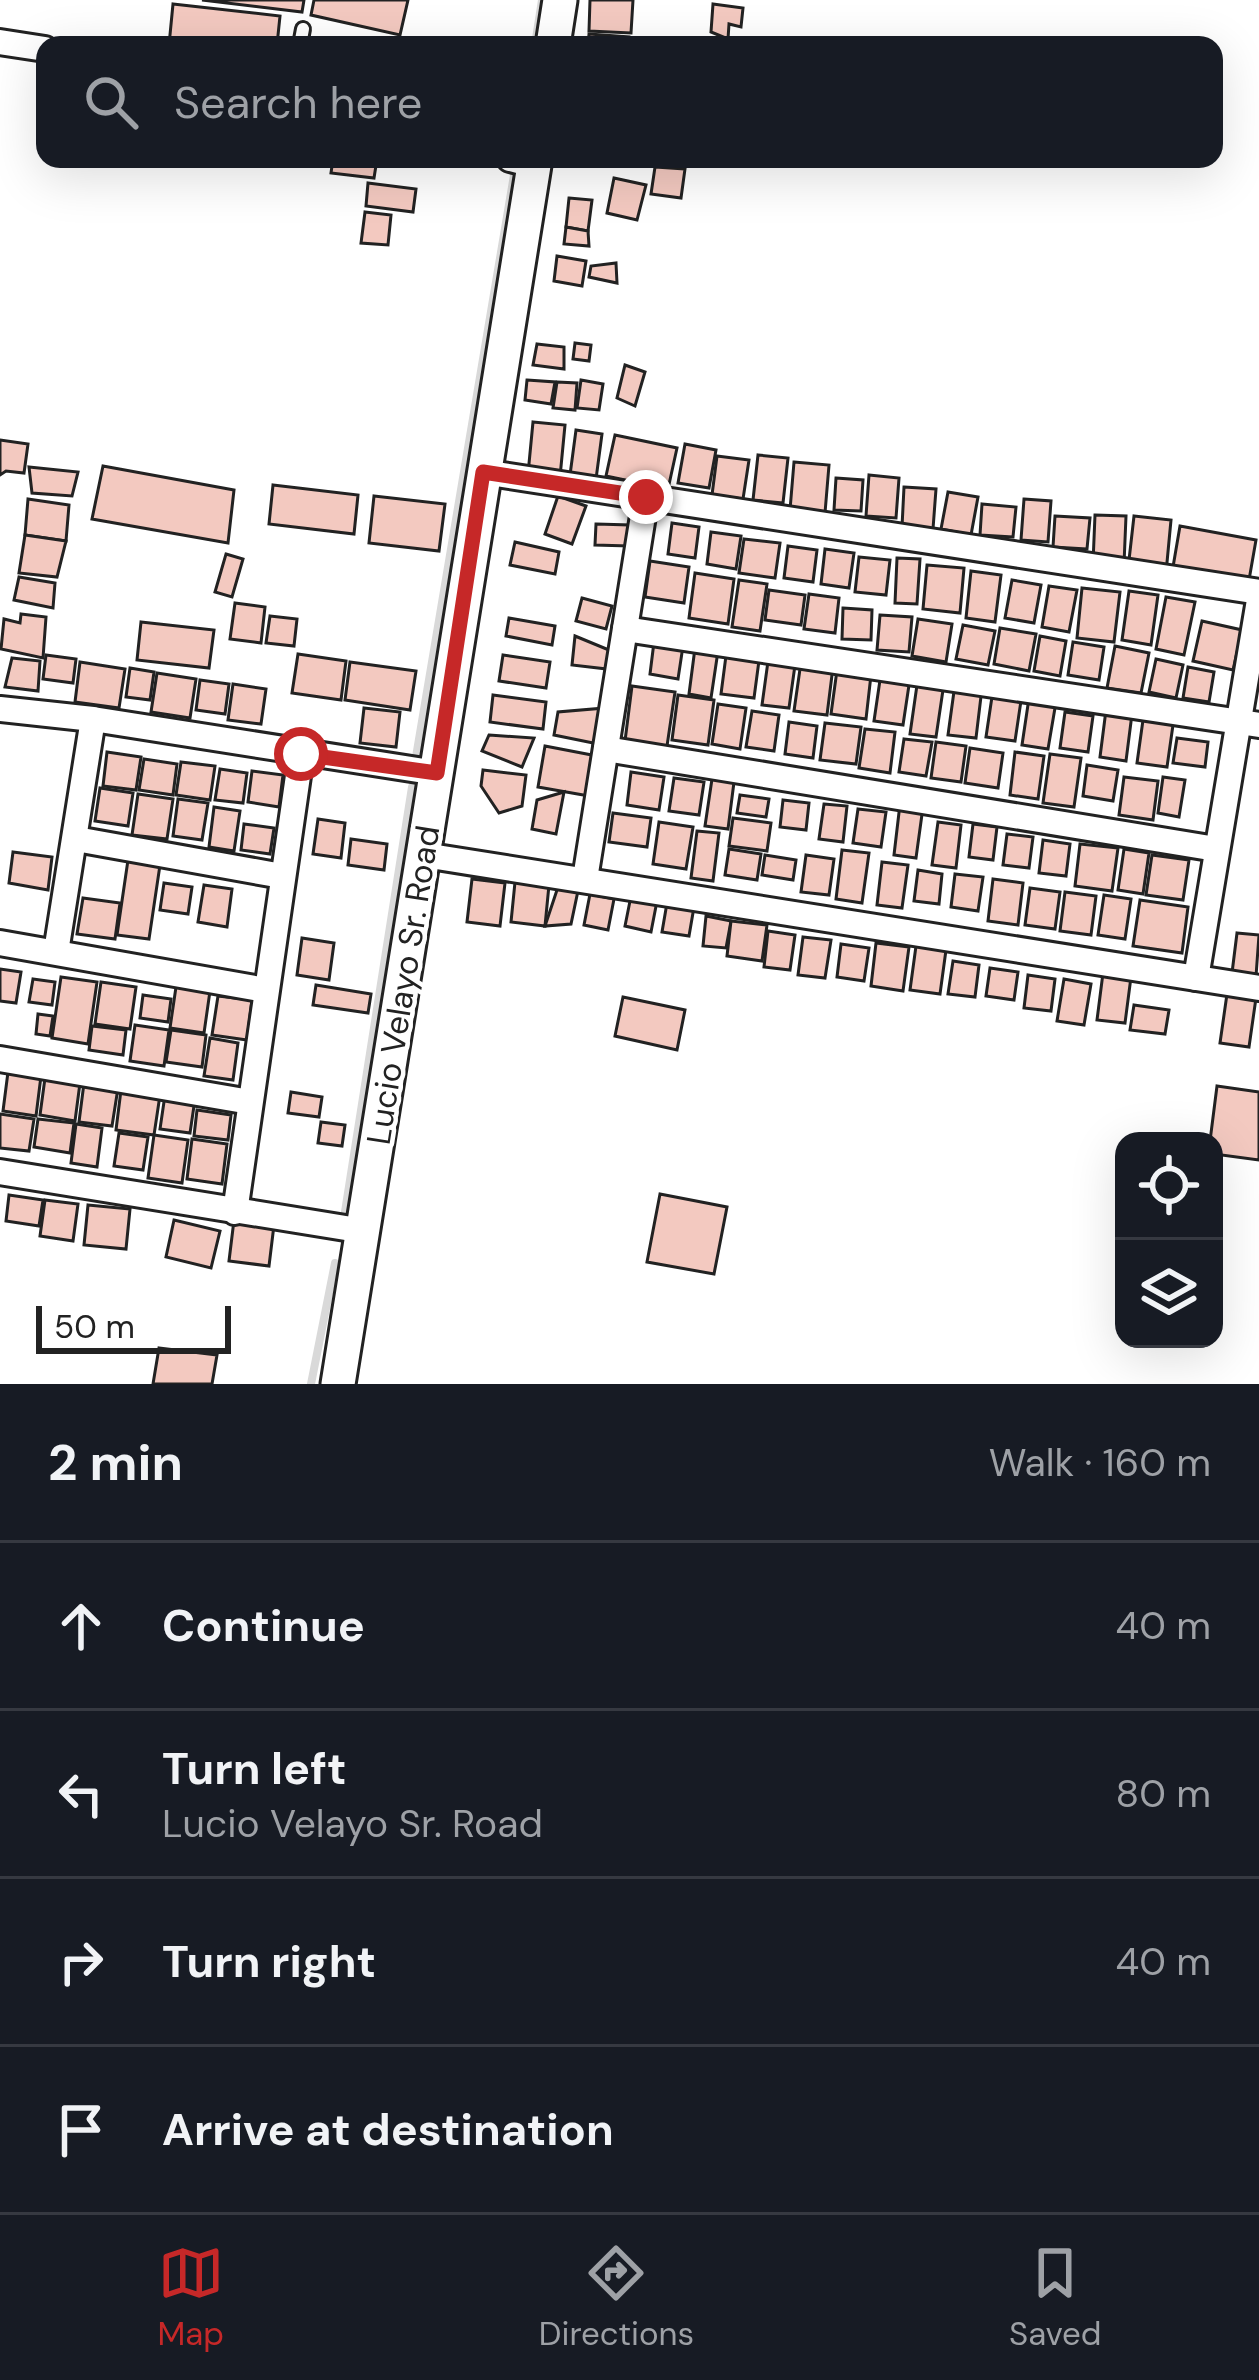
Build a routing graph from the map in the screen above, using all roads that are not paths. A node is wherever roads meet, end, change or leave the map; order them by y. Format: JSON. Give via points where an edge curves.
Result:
{"nodes":[{"id":1,"x":560,"y":0,"type":"edge"},
{"id":2,"x":303,"y":28,"type":"dead end"},
{"id":3,"x":302,"y":36,"type":"edge"},
{"id":4,"x":554,"y":36,"type":"edge"},
{"id":5,"x":0,"y":42,"type":"edge"},
{"id":6,"x":36,"y":48,"type":"edge"},
{"id":7,"x":525,"y":168,"type":"edge"},
{"id":8,"x":483,"y":472,"type":"junction"},
{"id":9,"x":646,"y":497,"type":"junction"},
{"id":10,"x":1259,"y":596,"type":"edge"},
{"id":11,"x":625,"y":629,"type":"junction"},
{"id":12,"x":0,"y":709,"type":"edge"},
{"id":13,"x":93,"y":719,"type":"junction"},
{"id":14,"x":1248,"y":724,"type":"edge"},
{"id":15,"x":606,"y":749,"type":"junction"},
{"id":16,"x":301,"y":754,"type":"junction"},
{"id":17,"x":437,"y":773,"type":"junction"},
{"id":18,"x":76,"y":839,"type":"junction"},
{"id":19,"x":1216,"y":849,"type":"junction"},
{"id":20,"x":424,"y":855,"type":"junction"},
{"id":21,"x":282,"y":876,"type":"junction"},
{"id":22,"x":585,"y":879,"type":"junction"},
{"id":23,"x":0,"y":944,"type":"edge"},
{"id":24,"x":56,"y":952,"type":"junction"},
{"id":25,"x":1196,"y":978,"type":"junction"},
{"id":26,"x":1259,"y":988,"type":"edge"},
{"id":27,"x":266,"y":990,"type":"junction"},
{"id":28,"x":0,"y":1059,"type":"edge"},
{"id":29,"x":250,"y":1102,"type":"junction"},
{"id":30,"x":0,"y":1172,"type":"edge"},
{"id":31,"x":236,"y":1212,"type":"junction"},
{"id":32,"x":351,"y":1229,"type":"junction"},
{"id":33,"x":338,"y":1384,"type":"edge"}],
"edges":[{"from":1,"to":4,"type":"main road"},
{"from":2,"to":3,"type":"lane"},
{"from":5,"to":6,"type":"street"},
{"from":7,"to":8,"type":"main road","name":"Lucio Velayo Sr. Road"},
{"from":8,"to":9,"type":"street"},
{"from":8,"to":17,"type":"main road","name":"Lucio Velayo Sr. Road"},
{"from":9,"to":10,"type":"street"},
{"from":9,"to":11,"type":"street"},
{"from":10,"to":14,"type":"street"},
{"from":11,"to":14,"type":"street"},
{"from":11,"to":15,"type":"street"},
{"from":12,"to":13,"type":"street"},
{"from":13,"to":16,"type":"street"},
{"from":13,"to":18,"type":"street"},
{"from":14,"to":19,"type":"street"},
{"from":15,"to":19,"type":"street"},
{"from":15,"to":22,"type":"street"},
{"from":16,"to":17,"type":"street"},
{"from":16,"to":21,"type":"street"},
{"from":17,"to":20,"type":"main road","name":"Lucio Velayo Sr. Road"},
{"from":18,"to":21,"type":"street"},
{"from":18,"to":24,"type":"street"},
{"from":19,"to":25,"type":"street"},
{"from":20,"to":22,"type":"street"},
{"from":20,"to":32,"type":"main road","name":"Lucio Velayo Sr. Road"},
{"from":21,"to":27,"type":"street"},
{"from":22,"to":25,"type":"street"},
{"from":23,"to":24,"type":"street"},
{"from":24,"to":27,"type":"street"},
{"from":25,"to":26,"type":"street"},
{"from":27,"to":29,"type":"street"},
{"from":28,"to":29,"type":"street"},
{"from":29,"to":31,"type":"street"},
{"from":30,"to":31,"type":"street"},
{"from":31,"to":32,"type":"street"},
{"from":32,"to":33,"type":"main road","name":"Lucio Velayo Sr. Road"}]}
